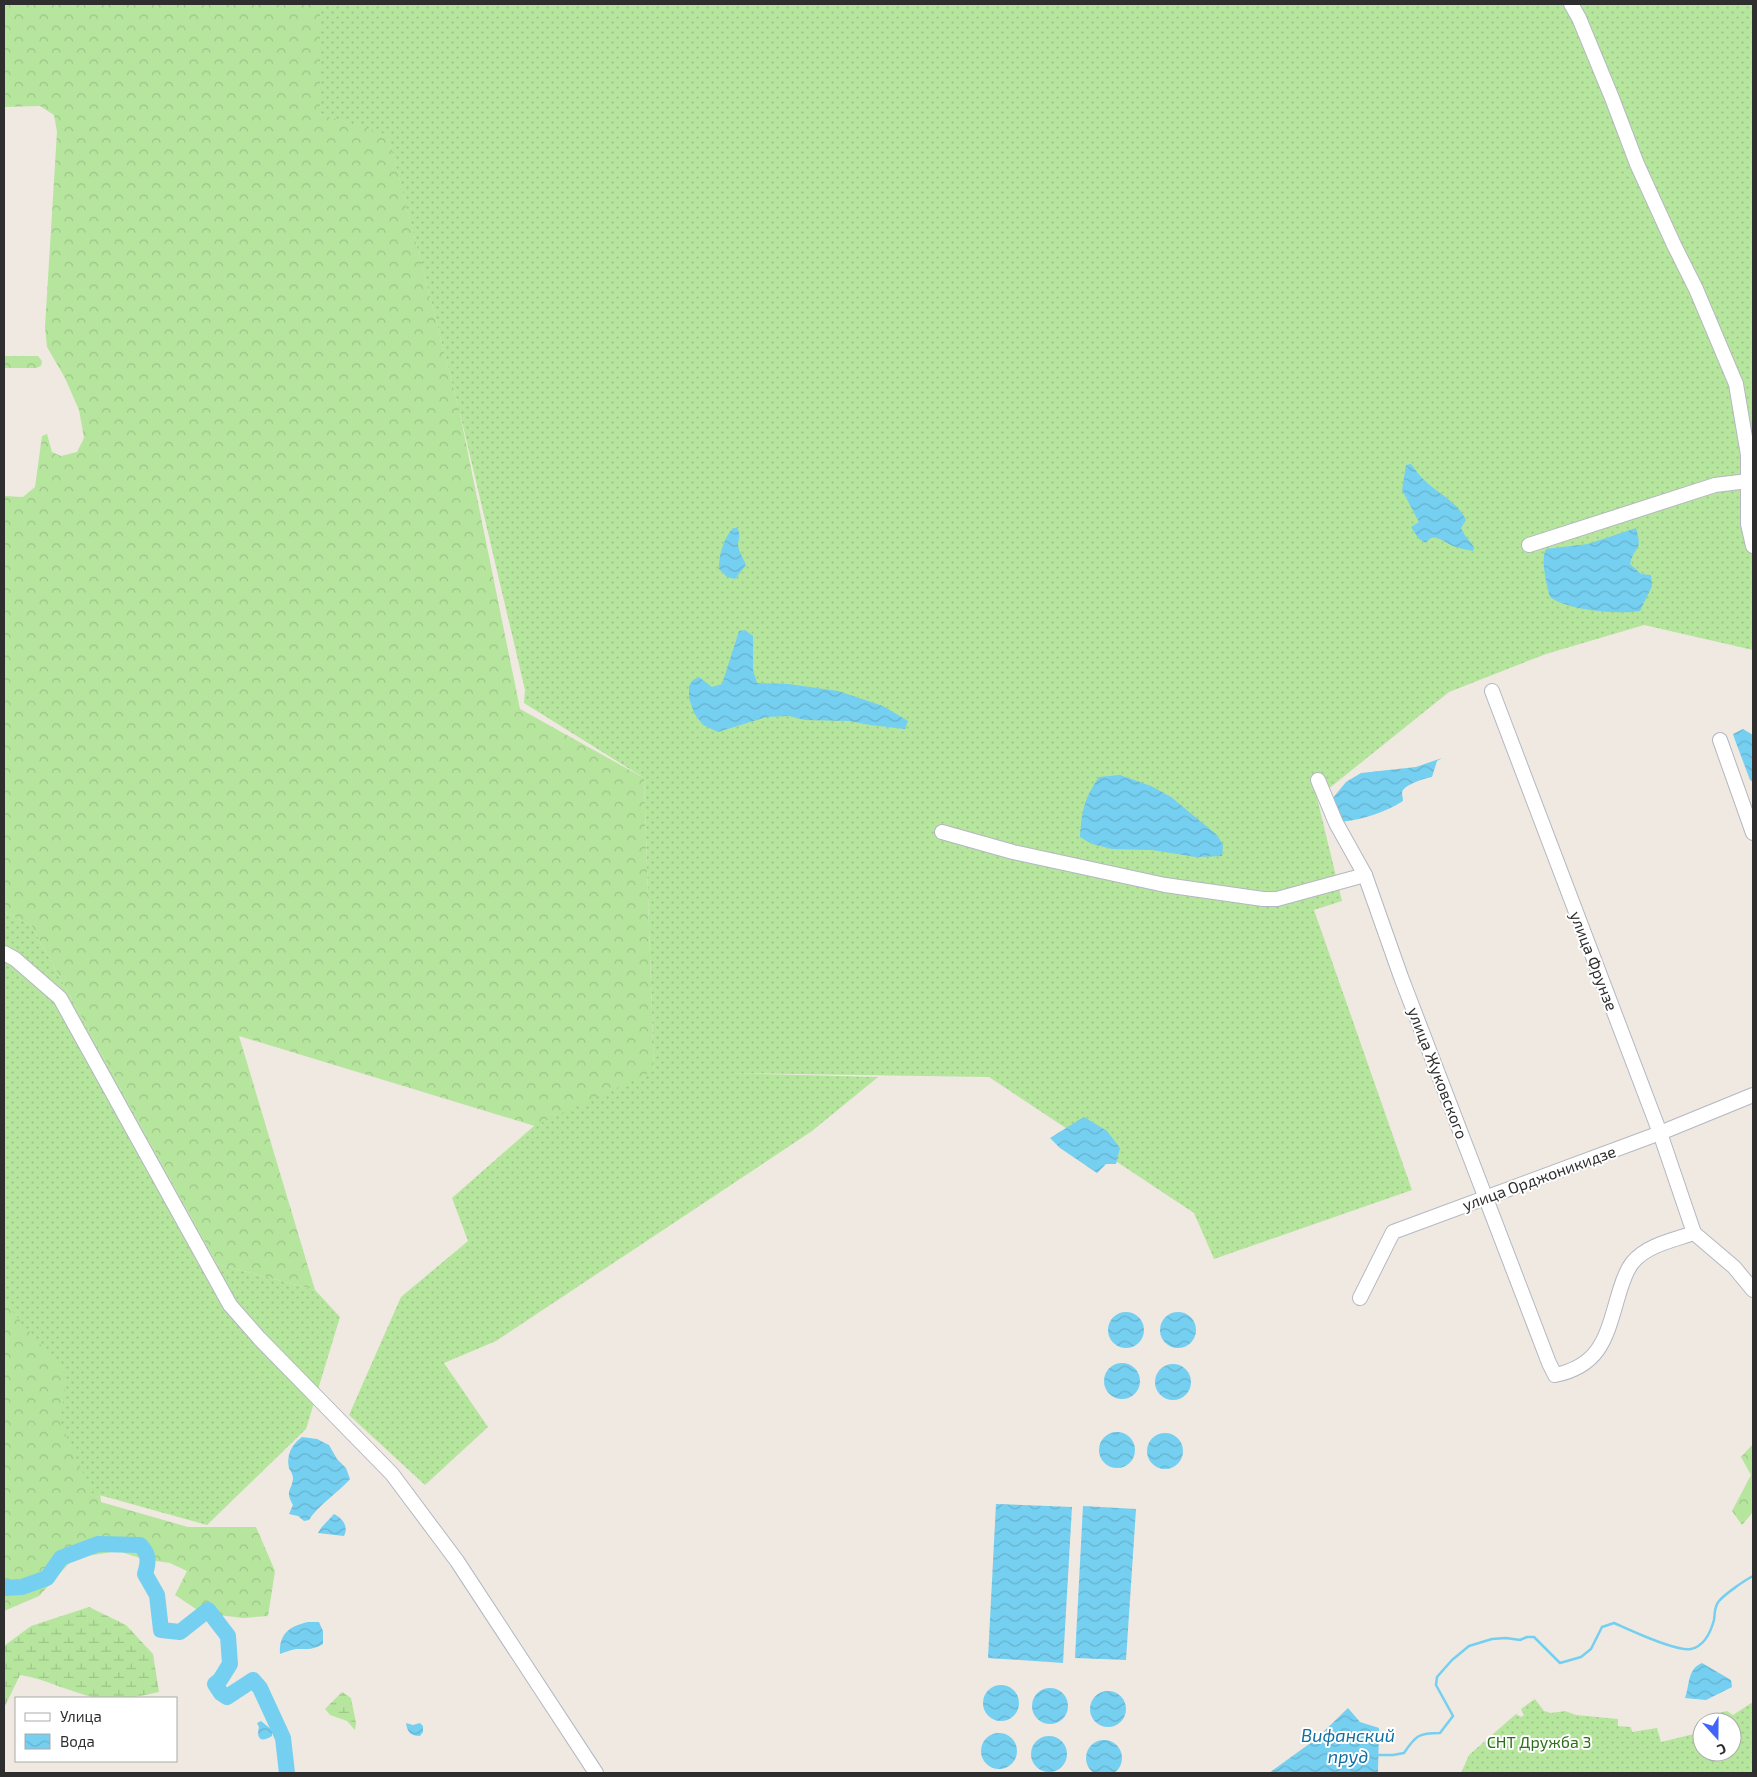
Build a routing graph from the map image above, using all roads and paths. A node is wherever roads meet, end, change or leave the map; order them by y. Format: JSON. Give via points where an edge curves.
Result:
{"nodes":[{"id":1,"x":1571,"y":4,"type":"edge"},
{"id":2,"x":1748,"y":481,"type":"junction"},
{"id":3,"x":1529,"y":545,"type":"dead end"},
{"id":4,"x":1753,"y":546,"type":"edge"},
{"id":5,"x":1492,"y":691,"type":"dead end"},
{"id":6,"x":1720,"y":740,"type":"dead end"},
{"id":7,"x":1318,"y":780,"type":"dead end"},
{"id":8,"x":942,"y":832,"type":"dead end"},
{"id":9,"x":1753,"y":834,"type":"edge"},
{"id":10,"x":1364,"y":875,"type":"junction"},
{"id":11,"x":4,"y":953,"type":"edge"},
{"id":12,"x":1753,"y":1095,"type":"edge"},
{"id":13,"x":1660,"y":1133,"type":"junction"},
{"id":14,"x":1485,"y":1197,"type":"junction"},
{"id":15,"x":1694,"y":1232,"type":"junction"},
{"id":16,"x":1753,"y":1290,"type":"edge"},
{"id":17,"x":1360,"y":1298,"type":"dead end"},
{"id":18,"x":596,"y":1773,"type":"edge"}],
"edges":[{"from":1,"to":2,"type":"street","via":[[1637,164],[1696,289],[1736,384],[1748,455]]},
{"from":2,"to":3,"type":"street","via":[[1715,485]]},
{"from":2,"to":4,"type":"street","via":[[1748,524]]},
{"from":5,"to":13,"type":"street","name":"улица Фрунзе"},
{"from":6,"to":9,"type":"street"},
{"from":7,"to":10,"type":"street","name":"улица Жуковского","via":[[1336,823]]},
{"from":8,"to":10,"type":"street","via":[[1013,852],[1165,885],[1262,899],[1277,899]]},
{"from":10,"to":14,"type":"street","name":"улица Жуковского"},
{"from":11,"to":18,"type":"street","via":[[60,998],[230,1305],[392,1474],[458,1561]]},
{"from":12,"to":13,"type":"street","name":"улица Орджоникидзе"},
{"from":13,"to":14,"type":"street","name":"улица Орджоникидзе"},
{"from":13,"to":15,"type":"street","name":"улица Фрунзе"},
{"from":14,"to":15,"type":"street","name":"улица Жуковского","via":[[1555,1375],[1580,1367],[1600,1348],[1625,1275],[1633,1262],[1649,1250]]},
{"from":14,"to":17,"type":"street","name":"улица Орджоникидзе","via":[[1393,1232]]},
{"from":15,"to":16,"type":"street","via":[[1734,1267]]}]}
